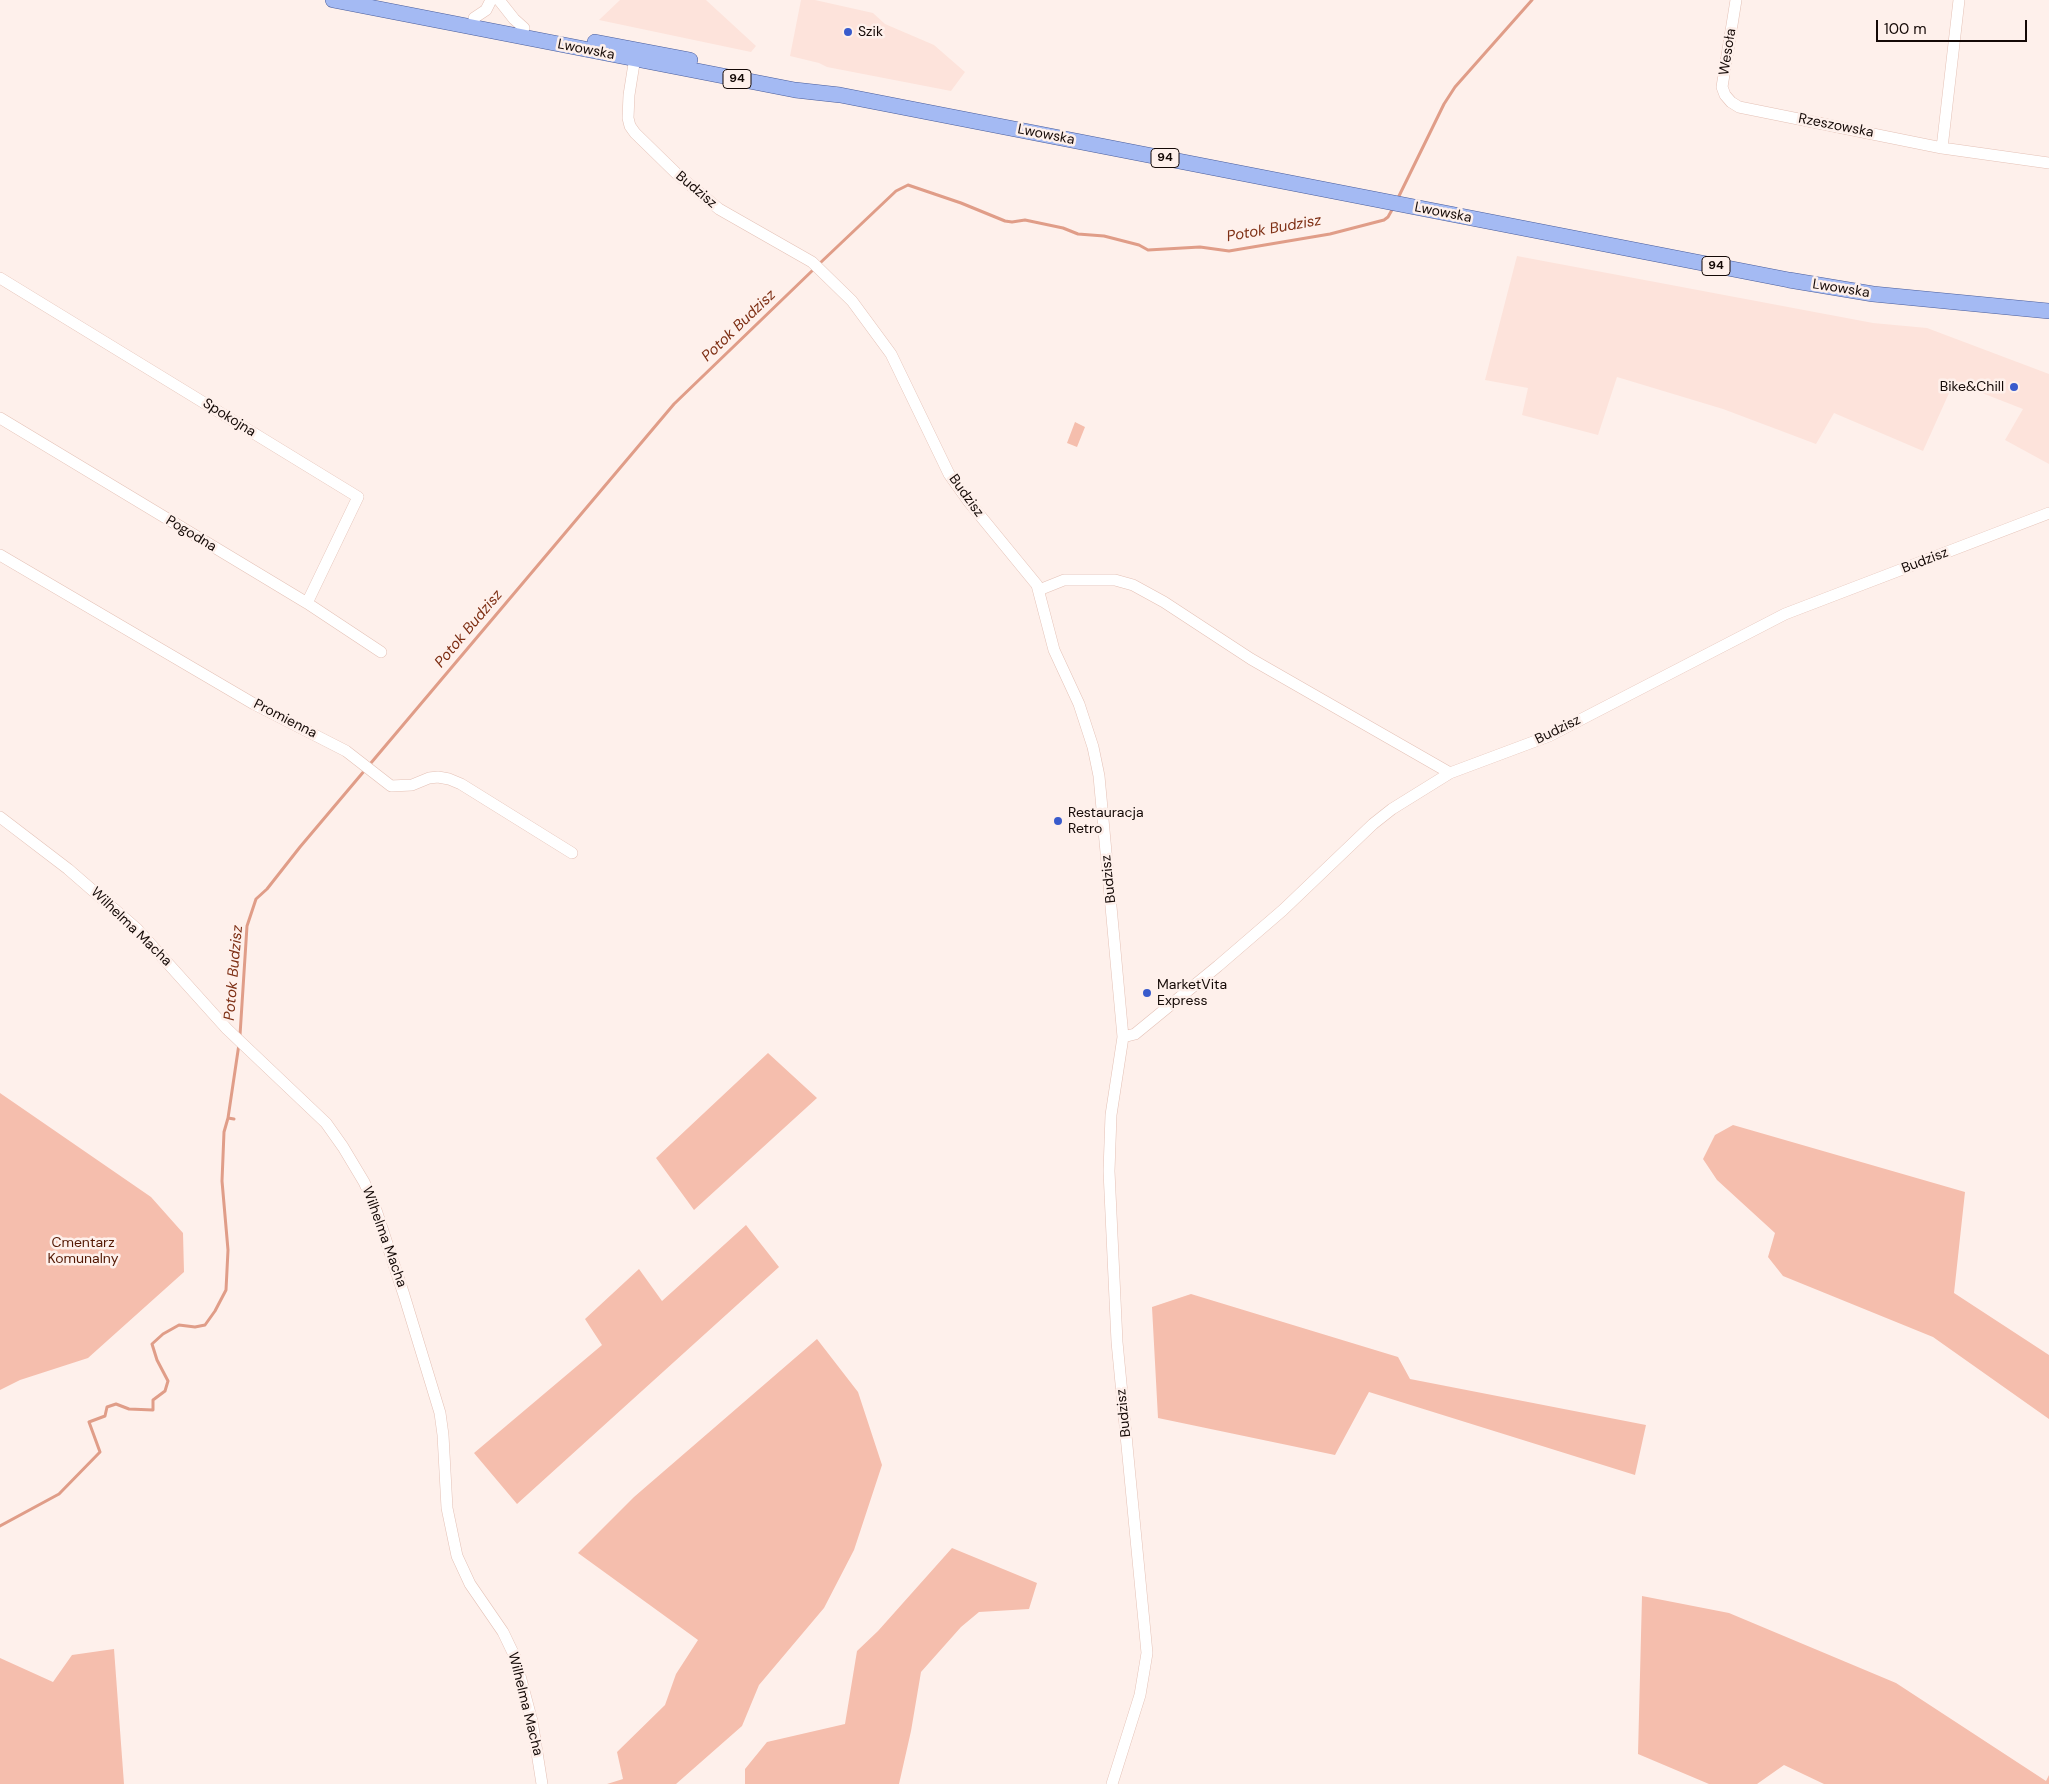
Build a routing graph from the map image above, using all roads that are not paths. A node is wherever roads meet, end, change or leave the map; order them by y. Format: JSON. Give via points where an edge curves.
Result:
{"nodes":[{"id":1,"x":333,"y":0,"type":"edge"},
{"id":2,"x":382,"y":0,"type":"edge"},
{"id":3,"x":491,"y":0,"type":"edge"},
{"id":4,"x":499,"y":0,"type":"edge"},
{"id":5,"x":1736,"y":0,"type":"edge"},
{"id":6,"x":1959,"y":0,"type":"edge"},
{"id":7,"x":474,"y":18,"type":"junction"},
{"id":8,"x":524,"y":28,"type":"junction"},
{"id":9,"x":636,"y":55,"type":"junction"},
{"id":10,"x":1731,"y":102,"type":"joint"},
{"id":11,"x":1942,"y":148,"type":"junction"},
{"id":12,"x":2049,"y":163,"type":"edge"},
{"id":13,"x":0,"y":278,"type":"edge"},
{"id":14,"x":2049,"y":311,"type":"edge"},
{"id":15,"x":0,"y":418,"type":"edge"},
{"id":16,"x":2049,"y":513,"type":"edge"},
{"id":17,"x":0,"y":555,"type":"edge"},
{"id":18,"x":1039,"y":590,"type":"junction"},
{"id":19,"x":307,"y":603,"type":"junction"},
{"id":20,"x":381,"y":652,"type":"dead end"},
{"id":21,"x":1450,"y":773,"type":"junction"},
{"id":22,"x":0,"y":817,"type":"edge"},
{"id":23,"x":572,"y":853,"type":"dead end"},
{"id":24,"x":1123,"y":1037,"type":"junction"},
{"id":25,"x":542,"y":1784,"type":"edge"},
{"id":26,"x":1112,"y":1784,"type":"edge"}],
"edges":[{"from":1,"to":9,"type":"main road","name":"Lwowska","number":"94"},
{"from":2,"to":7,"type":"main road","name":"Lwowska","number":"94"},
{"from":3,"to":7,"type":"street","via":[[486,10]]},
{"from":4,"to":8,"type":"street"},
{"from":5,"to":10,"type":"street","name":"Wesoła","via":[[1722,87]]},
{"from":6,"to":11,"type":"street"},
{"from":7,"to":8,"type":"main road","name":"Lwowska","number":"94"},
{"from":8,"to":9,"type":"main road","name":"Lwowska","number":"94"},
{"from":9,"to":14,"type":"main road","name":"Lwowska","number":"94","via":[[796,82],[840,95],[1790,280],[1873,294]]},
{"from":9,"to":18,"type":"street","name":"Budzisz","via":[[629,96],[630,126],[692,188],[719,209],[816,266],[852,301],[900,370],[949,474]]},
{"from":10,"to":11,"type":"street","name":"Rzeszowska","via":[[1739,107]]},
{"from":11,"to":12,"type":"street","name":"Rzeszowska"},
{"from":13,"to":19,"type":"street","name":"Spokojna","via":[[358,497]]},
{"from":15,"to":19,"type":"street","name":"Pogodna"},
{"from":16,"to":21,"type":"street","name":"Budzisz","via":[[1785,614],[1548,736]]},
{"from":17,"to":23,"type":"street","name":"Promienna","via":[[254,704],[329,741],[391,786],[412,785],[438,777],[461,784]]},
{"from":18,"to":21,"type":"street","via":[[1064,580],[1115,580],[1133,585],[1251,659]]},
{"from":18,"to":24,"type":"street","name":"Budzisz","via":[[1054,650],[1086,724],[1098,766]]},
{"from":19,"to":20,"type":"street","name":"Pogodna"},
{"from":21,"to":24,"type":"street","name":"Budzisz","via":[[1373,824],[1218,966],[1136,1034]]},
{"from":22,"to":25,"type":"street","name":"Wilhelma Macha","via":[[68,868],[137,929],[239,1040],[330,1127],[354,1163],[373,1201],[440,1413],[447,1508],[457,1556],[467,1579],[503,1632],[515,1657],[532,1721]]},
{"from":24,"to":26,"type":"street","name":"Budzisz","via":[[1110,1115],[1109,1170],[1117,1342],[1147,1653],[1140,1695]]}]}
